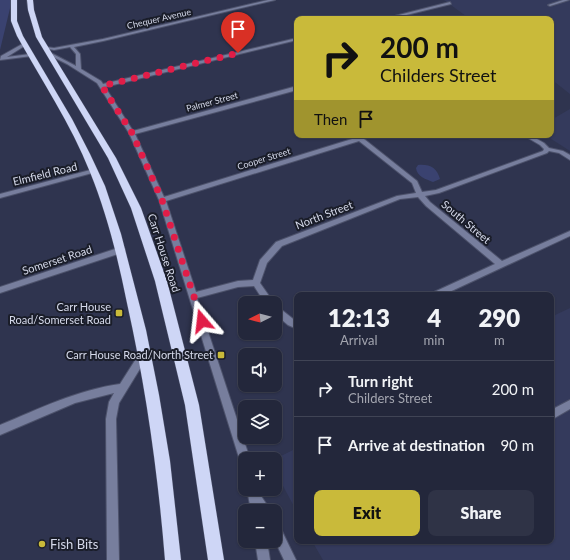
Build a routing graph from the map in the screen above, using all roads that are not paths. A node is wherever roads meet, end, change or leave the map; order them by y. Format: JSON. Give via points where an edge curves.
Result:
{"nodes":[{"id":1,"x":14,"y":0,"type":"edge"},
{"id":2,"x":30,"y":0,"type":"edge"},
{"id":3,"x":273,"y":0,"type":"edge"},
{"id":4,"x":567,"y":0,"type":"edge"},
{"id":5,"x":450,"y":3,"type":"dead end"},
{"id":6,"x":550,"y":4,"type":"dead end"},
{"id":7,"x":397,"y":16,"type":"edge"},
{"id":8,"x":294,"y":40,"type":"edge"},
{"id":9,"x":24,"y":44,"type":"junction"},
{"id":10,"x":71,"y":46,"type":"junction"},
{"id":11,"x":48,"y":51,"type":"junction"},
{"id":12,"x":30,"y":55,"type":"junction"},
{"id":13,"x":0,"y":59,"type":"edge"},
{"id":14,"x":79,"y":69,"type":"junction"},
{"id":15,"x":102,"y":86,"type":"junction"},
{"id":16,"x":294,"y":89,"type":"edge"},
{"id":17,"x":132,"y":133,"type":"junction"},
{"id":18,"x":531,"y":138,"type":"edge"},
{"id":19,"x":360,"y":139,"type":"joint"},
{"id":20,"x":547,"y":149,"type":"junction"},
{"id":21,"x":570,"y":158,"type":"edge"},
{"id":22,"x":94,"y":171,"type":"junction"},
{"id":23,"x":420,"y":194,"type":"junction"},
{"id":24,"x":0,"y":196,"type":"edge"},
{"id":25,"x":162,"y":200,"type":"junction"},
{"id":26,"x":570,"y":233,"type":"edge"},
{"id":27,"x":121,"y":250,"type":"junction"},
{"id":28,"x":501,"y":265,"type":"junction"},
{"id":29,"x":256,"y":283,"type":"junction"},
{"id":30,"x":0,"y":290,"type":"edge"},
{"id":31,"x":442,"y":292,"type":"edge"},
{"id":32,"x":194,"y":296,"type":"junction"},
{"id":33,"x":265,"y":296,"type":"edge"},
{"id":34,"x":282,"y":315,"type":"edge"},
{"id":35,"x":294,"y":324,"type":"edge"},
{"id":36,"x":145,"y":352,"type":"junction"},
{"id":37,"x":122,"y":388,"type":"junction"},
{"id":38,"x":570,"y":404,"type":"edge"},
{"id":39,"x":554,"y":413,"type":"edge"},
{"id":40,"x":0,"y":430,"type":"edge"},
{"id":41,"x":242,"y":452,"type":"edge"},
{"id":42,"x":282,"y":543,"type":"edge"},
{"id":43,"x":262,"y":548,"type":"edge"},
{"id":44,"x":113,"y":560,"type":"edge"},
{"id":45,"x":173,"y":560,"type":"edge"},
{"id":46,"x":216,"y":560,"type":"edge"},
{"id":47,"x":264,"y":560,"type":"edge"},
{"id":48,"x":290,"y":560,"type":"edge"}],
"edges":[{"from":1,"to":9,"type":"highway","via":[[14,21]]},
{"from":2,"to":11,"type":"highway","name":"Carr House Road","via":[[40,37]]},
{"from":3,"to":10,"type":"street","name":"Chequer Avenue"},
{"from":4,"to":6,"type":"street"},
{"from":5,"to":7,"type":"street"},
{"from":8,"to":15,"type":"street"},
{"from":9,"to":12,"type":"highway"},
{"from":9,"to":13,"type":"street"},
{"from":10,"to":11,"type":"street","name":"Chequer Avenue"},
{"from":10,"to":14,"type":"street","via":[[78,54]]},
{"from":11,"to":14,"type":"street"},
{"from":11,"to":46,"type":"highway","name":"Carr House Road","via":[[112,158],[136,208],[161,281],[192,405]]},
{"from":12,"to":13,"type":"street"},
{"from":12,"to":22,"type":"highway"},
{"from":14,"to":15,"type":"street"},
{"from":15,"to":17,"type":"street"},
{"from":16,"to":17,"type":"street","name":"Palmer Street"},
{"from":17,"to":25,"type":"street"},
{"from":18,"to":20,"type":"street"},
{"from":19,"to":23,"type":"street","via":[[415,182]]},
{"from":19,"to":25,"type":"street","name":"Cooper Street"},
{"from":20,"to":21,"type":"street","via":[[561,152]]},
{"from":20,"to":23,"type":"street","name":"North Street","via":[[491,173],[473,177],[437,192]]},
{"from":22,"to":24,"type":"street","name":"Elmfield Road"},
{"from":22,"to":27,"type":"highway"},
{"from":23,"to":28,"type":"street","name":"South Street","via":[[428,204]]},
{"from":23,"to":29,"type":"street","name":"North Street","via":[[399,197],[279,244],[263,262]]},
{"from":25,"to":32,"type":"street"},
{"from":26,"to":28,"type":"street"},
{"from":27,"to":30,"type":"street","name":"Somerset Road"},
{"from":27,"to":36,"type":"highway"},
{"from":28,"to":31,"type":"street"},
{"from":29,"to":32,"type":"street","via":[[238,284]]},
{"from":29,"to":33,"type":"street"},
{"from":32,"to":41,"type":"street"},
{"from":34,"to":35,"type":"street"},
{"from":36,"to":37,"type":"street"},
{"from":36,"to":45,"type":"highway","via":[[160,440]]},
{"from":37,"to":40,"type":"street","via":[[102,390],[78,398]]},
{"from":37,"to":44,"type":"street","via":[[114,402],[111,418]]},
{"from":38,"to":39,"type":"street"},
{"from":42,"to":48,"type":"street"},
{"from":43,"to":47,"type":"street"}]}
